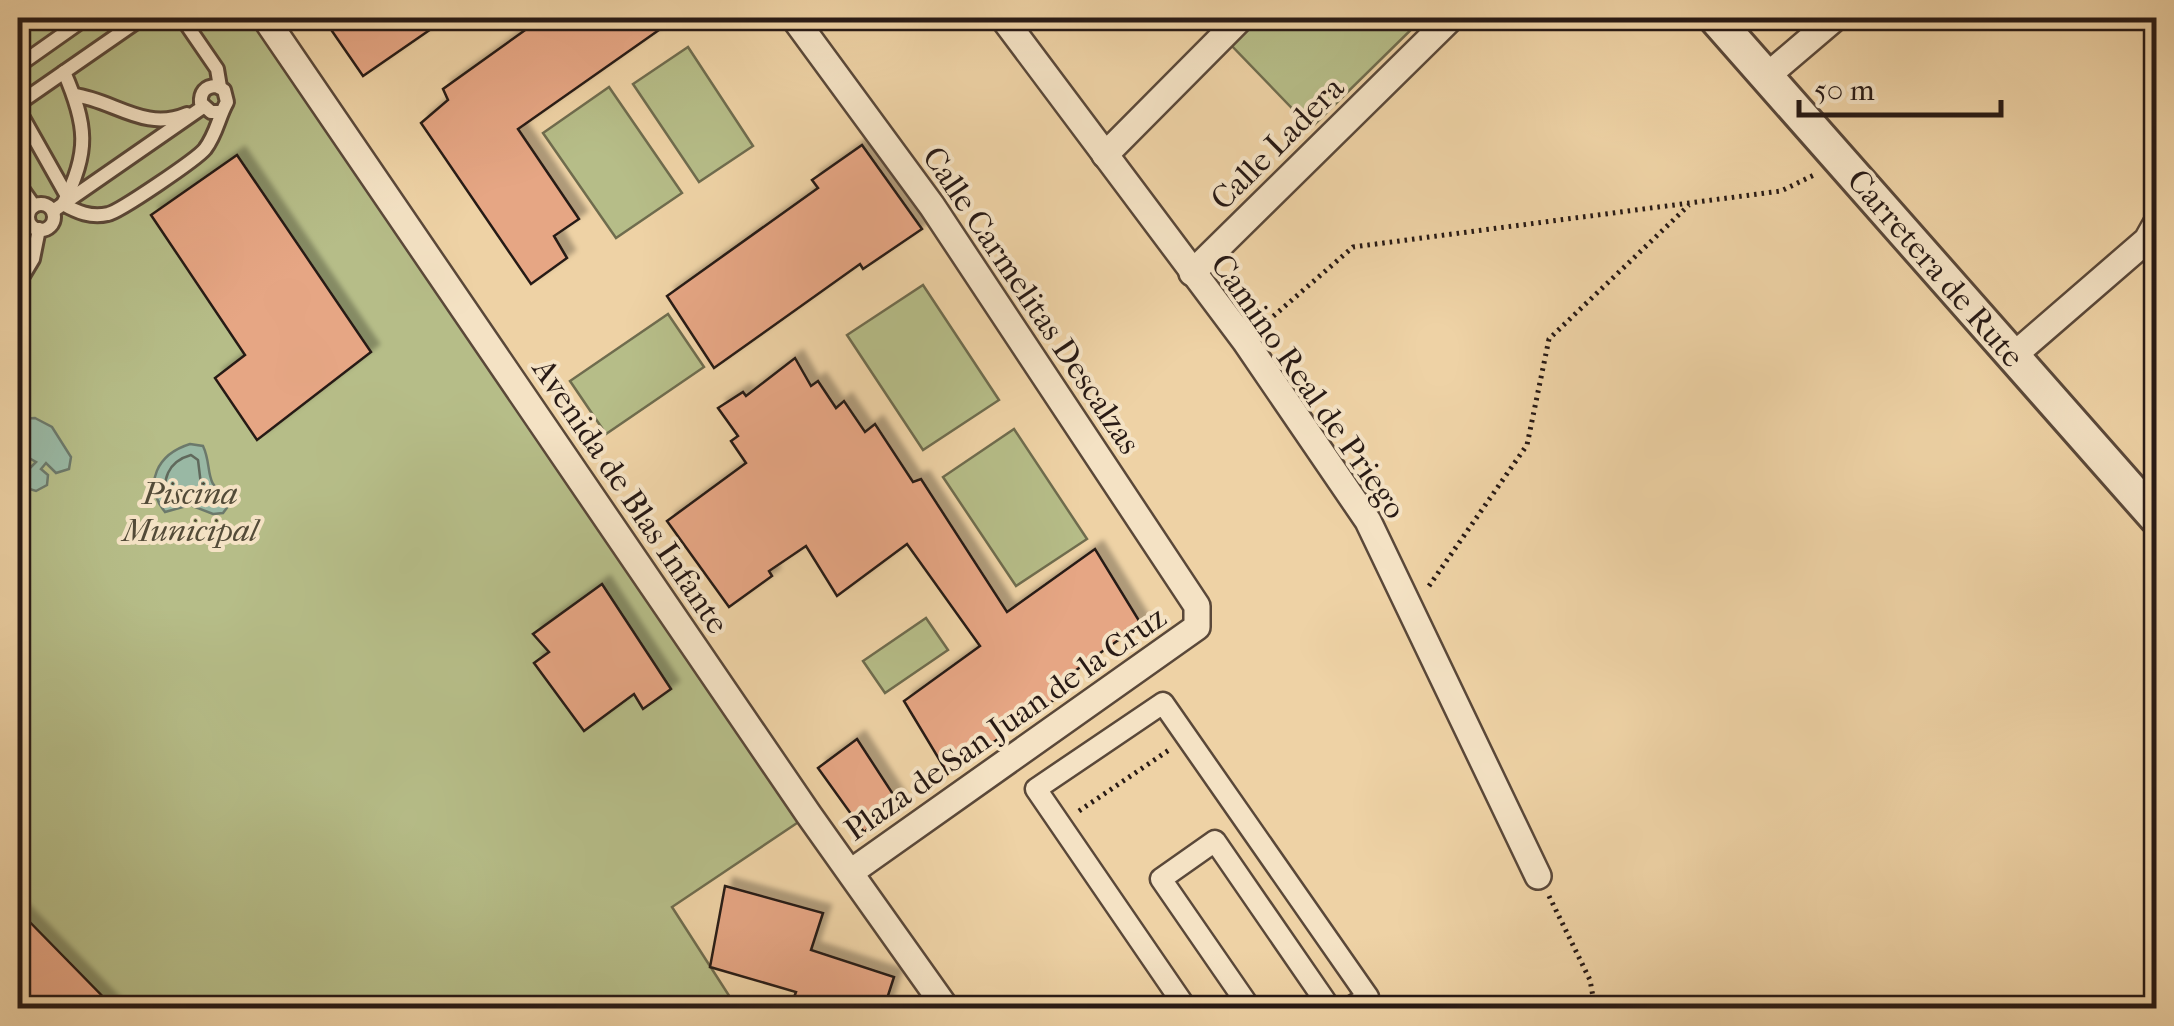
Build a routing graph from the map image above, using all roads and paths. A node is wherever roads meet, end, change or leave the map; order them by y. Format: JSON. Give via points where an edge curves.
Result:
{"nodes":[{"id":1,"x":86,"y":18,"type":"edge"},
{"id":2,"x":142,"y":18,"type":"edge"},
{"id":3,"x":182,"y":18,"type":"edge"},
{"id":4,"x":264,"y":18,"type":"edge"},
{"id":5,"x":794,"y":18,"type":"edge"},
{"id":6,"x":1241,"y":18,"type":"edge"},
{"id":7,"x":1451,"y":18,"type":"edge"},
{"id":8,"x":1715,"y":18,"type":"edge"},
{"id":9,"x":1835,"y":18,"type":"edge"},
{"id":10,"x":1011,"y":20,"type":"edge"},
{"id":11,"x":18,"y":66,"type":"edge"},
{"id":12,"x":64,"y":72,"type":"junction"},
{"id":13,"x":1768,"y":76,"type":"junction"},
{"id":14,"x":220,"y":87,"type":"junction"},
{"id":15,"x":74,"y":96,"type":"junction"},
{"id":16,"x":18,"y":107,"type":"edge"},
{"id":17,"x":203,"y":107,"type":"junction"},
{"id":18,"x":219,"y":112,"type":"junction"},
{"id":19,"x":1105,"y":155,"type":"junction"},
{"id":20,"x":1842,"y":162,"type":"junction"},
{"id":21,"x":18,"y":182,"type":"edge"},
{"id":22,"x":1691,"y":203,"type":"junction"},
{"id":23,"x":61,"y":204,"type":"junction"},
{"id":24,"x":27,"y":213,"type":"edge"},
{"id":25,"x":2156,"y":224,"type":"edge"},
{"id":26,"x":38,"y":229,"type":"junction"},
{"id":27,"x":1192,"y":273,"type":"junction"},
{"id":28,"x":18,"y":284,"type":"edge"},
{"id":29,"x":1245,"y":341,"type":"junction"},
{"id":30,"x":2013,"y":356,"type":"junction"},
{"id":31,"x":2156,"y":518,"type":"edge"},
{"id":32,"x":1411,"y":611,"type":"junction"},
{"id":33,"x":1197,"y":627,"type":"joint"},
{"id":34,"x":852,"y":872,"type":"junction"},
{"id":35,"x":1538,"y":876,"type":"joint"},
{"id":36,"x":946,"y":1008,"type":"edge"},
{"id":37,"x":1186,"y":1008,"type":"edge"},
{"id":38,"x":1250,"y":1008,"type":"edge"},
{"id":39,"x":1330,"y":1008,"type":"edge"},
{"id":40,"x":1350,"y":1008,"type":"edge"},
{"id":41,"x":1595,"y":1008,"type":"edge"}],
"edges":[{"from":1,"to":11,"type":"lane"},
{"from":2,"to":12,"type":"lane"},
{"from":3,"to":14,"type":"lane","via":[[217,69]]},
{"from":4,"to":34,"type":"street","name":"Avenida de Blas Infante"},
{"from":5,"to":33,"type":"street","name":"Calle Carmelitas Descalzas","via":[[932,206],[1197,606]]},
{"from":6,"to":19,"type":"street"},
{"from":7,"to":27,"type":"street","name":"Calle Ladera"},
{"from":8,"to":13,"type":"street","name":"Carretera de Rute"},
{"from":9,"to":13,"type":"street"},
{"from":10,"to":19,"type":"street","name":"Camino Real de Priego"},
{"from":12,"to":15,"type":"lane"},
{"from":12,"to":16,"type":"lane"},
{"from":13,"to":20,"type":"street","name":"Carretera de Rute"},
{"from":14,"to":17,"type":"lane","via":[[204,90]]},
{"from":14,"to":18,"type":"lane","via":[[227,102]]},
{"from":15,"to":17,"type":"lane","via":[[144,120]]},
{"from":15,"to":23,"type":"lane","via":[[83,130],[80,170]]},
{"from":16,"to":23,"type":"lane"},
{"from":17,"to":18,"type":"lane"},
{"from":17,"to":23,"type":"lane"},
{"from":18,"to":23,"type":"lane","via":[[219,128],[202,154],[110,214],[82,214]]},
{"from":19,"to":27,"type":"street","name":"Camino Real de Priego"},
{"from":20,"to":22,"type":"path","via":[[1781,191]]},
{"from":20,"to":30,"type":"street","name":"Carretera de Rute"},
{"from":21,"to":24,"type":"lane"},
{"from":22,"to":29,"type":"path","via":[[1353,246]]},
{"from":22,"to":32,"type":"path","via":[[1549,339],[1527,445]]},
{"from":23,"to":24,"type":"lane"},
{"from":23,"to":26,"type":"lane","via":[[52,223]]},
{"from":24,"to":26,"type":"lane"},
{"from":25,"to":30,"type":"street","via":[[2147,240]]},
{"from":26,"to":28,"type":"lane","via":[[34,259]]},
{"from":27,"to":29,"type":"street","name":"Camino Real de Priego"},
{"from":29,"to":32,"type":"street","name":"Camino Real de Priego","via":[[1368,520]]},
{"from":30,"to":31,"type":"street","name":"Carretera de Rute"},
{"from":32,"to":35,"type":"street","name":"Camino Real de Priego"},
{"from":33,"to":34,"type":"street","name":"Plaza de San Juan de la Cruz"},
{"from":34,"to":36,"type":"street","name":"Avenida de Blas Infante"},
{"from":35,"to":41,"type":"path","via":[[1590,980]]},
{"from":37,"to":40,"type":"street","via":[[1036,790],[1162,702],[1368,997]]},
{"from":38,"to":39,"type":"street","via":[[1161,879],[1214,841]]}]}
